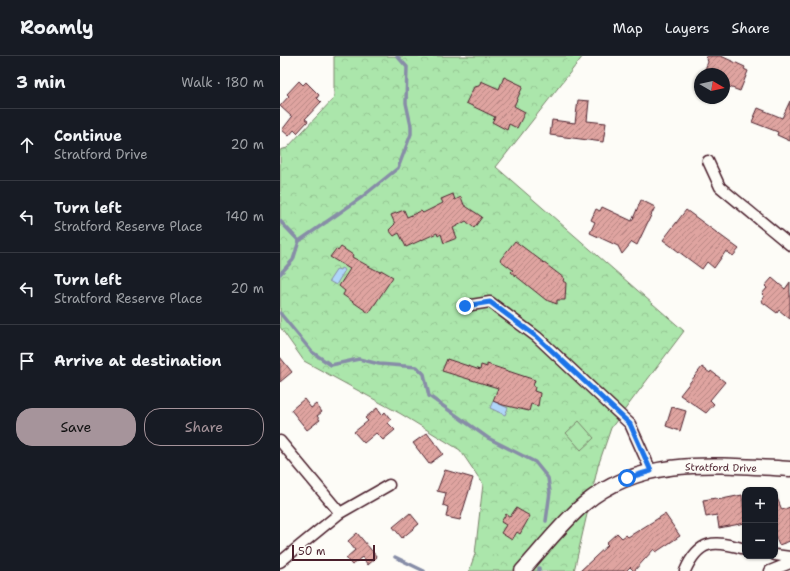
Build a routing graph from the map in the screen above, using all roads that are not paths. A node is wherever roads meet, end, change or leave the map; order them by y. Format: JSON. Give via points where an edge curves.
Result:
{"nodes":[{"id":1,"x":708,"y":161,"type":"dead end"},
{"id":2,"x":790,"y":245,"type":"edge"},
{"id":3,"x":465,"y":306,"type":"dead end"},
{"id":4,"x":280,"y":442,"type":"edge"},
{"id":5,"x":790,"y":469,"type":"edge"},
{"id":6,"x":651,"y":471,"type":"junction"},
{"id":7,"x":389,"y":485,"type":"dead end"},
{"id":8,"x":340,"y":513,"type":"junction"},
{"id":9,"x":742,"y":548,"type":"edge"},
{"id":10,"x":778,"y":555,"type":"edge"},
{"id":11,"x":790,"y":556,"type":"edge"},
{"id":12,"x":280,"y":562,"type":"edge"},
{"id":13,"x":790,"y":563,"type":"edge"},
{"id":14,"x":522,"y":571,"type":"edge"},
{"id":15,"x":685,"y":571,"type":"edge"},
{"id":16,"x":770,"y":571,"type":"edge"}],
"edges":[{"from":1,"to":2,"type":"street","via":[[720,187]]},
{"from":3,"to":6,"type":"street","via":[[490,302],[557,355],[630,424]]},
{"from":4,"to":8,"type":"street"},
{"from":5,"to":6,"type":"street","name":"Stratford Drive","via":[[692,464]]},
{"from":6,"to":14,"type":"street","name":"Stratford Drive","via":[[606,488],[584,504]]},
{"from":7,"to":8,"type":"street"},
{"from":8,"to":12,"type":"street"},
{"from":9,"to":15,"type":"street","via":[[720,543],[707,544],[693,556]]},
{"from":10,"to":11,"type":"street"},
{"from":13,"to":16,"type":"street"}]}
